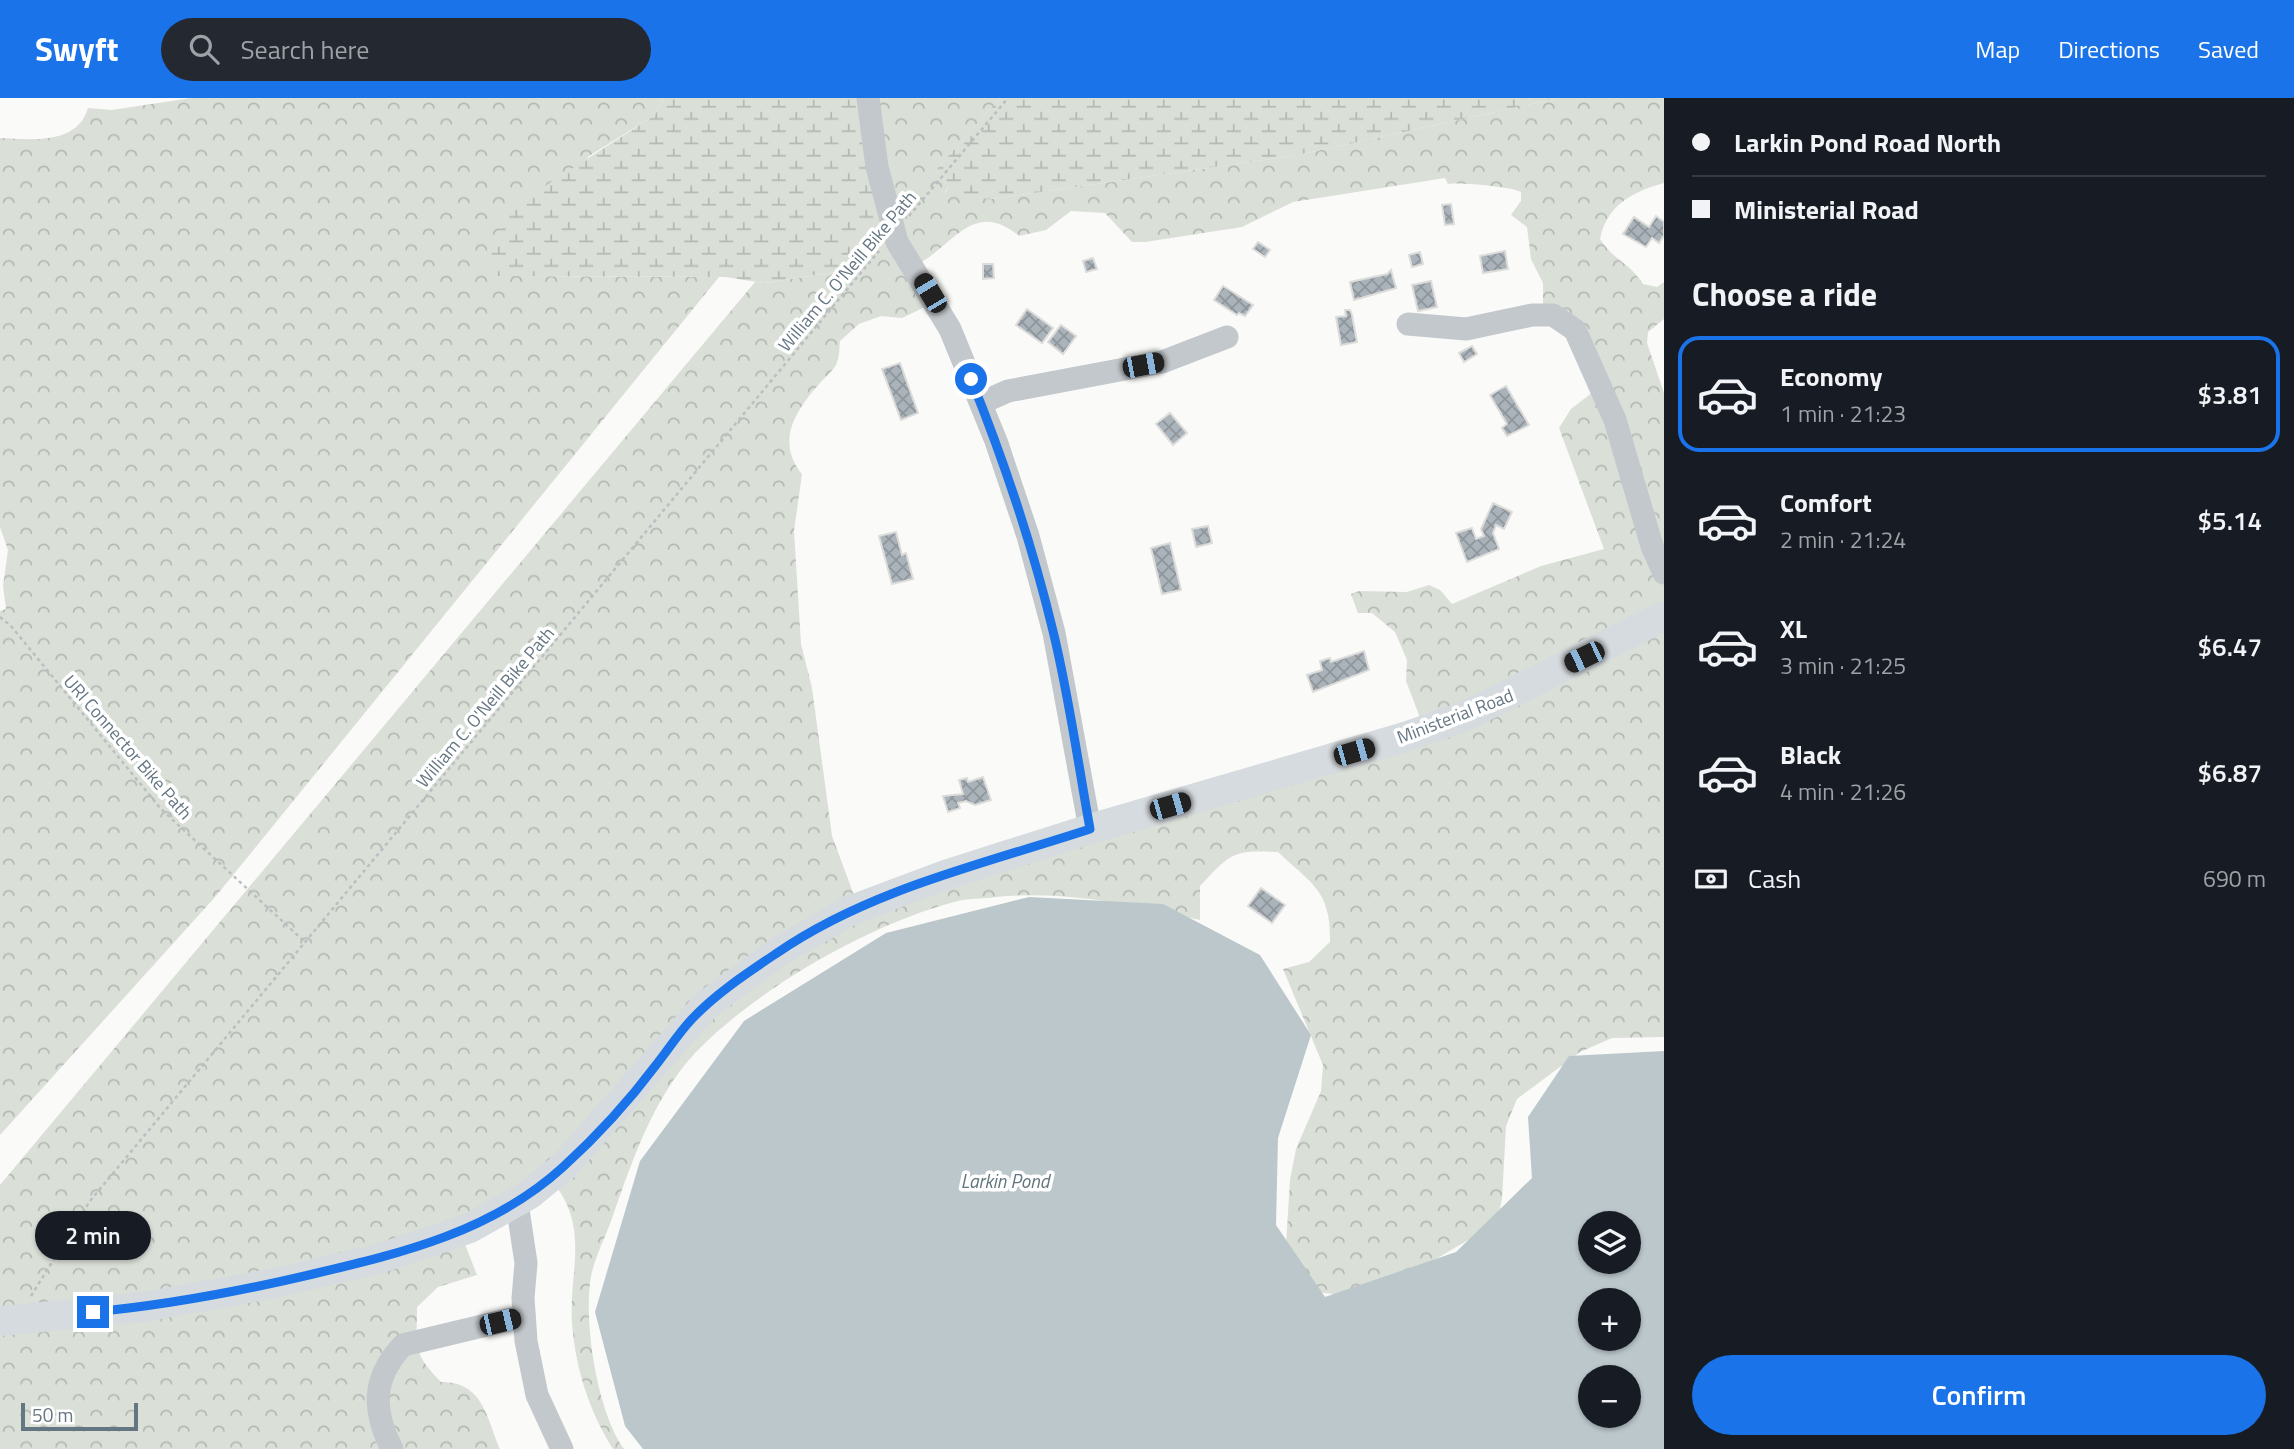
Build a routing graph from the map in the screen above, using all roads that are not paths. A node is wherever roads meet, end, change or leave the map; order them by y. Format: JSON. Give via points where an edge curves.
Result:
{"nodes":[{"id":1,"x":868,"y":98,"type":"edge"},
{"id":2,"x":1408,"y":324,"type":"dead end"},
{"id":3,"x":1227,"y":337,"type":"dead end"},
{"id":4,"x":981,"y":403,"type":"junction"},
{"id":5,"x":1664,"y":573,"type":"edge"},
{"id":6,"x":1664,"y":616,"type":"edge"},
{"id":7,"x":1090,"y":829,"type":"junction"},
{"id":8,"x":517,"y":1203,"type":"junction"},
{"id":9,"x":524,"y":1316,"type":"junction"},
{"id":10,"x":8,"y":1320,"type":"edge"},
{"id":11,"x":392,"y":1449,"type":"edge"},
{"id":12,"x":562,"y":1449,"type":"edge"}],
"edges":[{"from":1,"to":4,"type":"street","via":[[877,167],[894,233],[950,329]]},
{"from":2,"to":5,"type":"street","via":[[1466,329],[1532,315],[1553,316],[1575,330],[1615,421]]},
{"from":3,"to":4,"type":"street","via":[[1162,362],[1008,391]]},
{"from":4,"to":7,"type":"street","via":[[1028,536],[1054,633]]},
{"from":6,"to":7,"type":"main road","name":"Ministerial Road","via":[[1463,717]]},
{"from":7,"to":8,"type":"main road","name":"Ministerial Road","via":[[849,911],[778,952],[706,1005],[580,1151]]},
{"from":8,"to":9,"type":"street","via":[[526,1262]]},
{"from":8,"to":10,"type":"main road","name":"Ministerial Road","via":[[425,1246],[292,1279],[144,1307]]},
{"from":9,"to":11,"type":"street","via":[[403,1345],[391,1357],[376,1388],[384,1434]]},
{"from":9,"to":12,"type":"street","via":[[537,1395]]}]}
